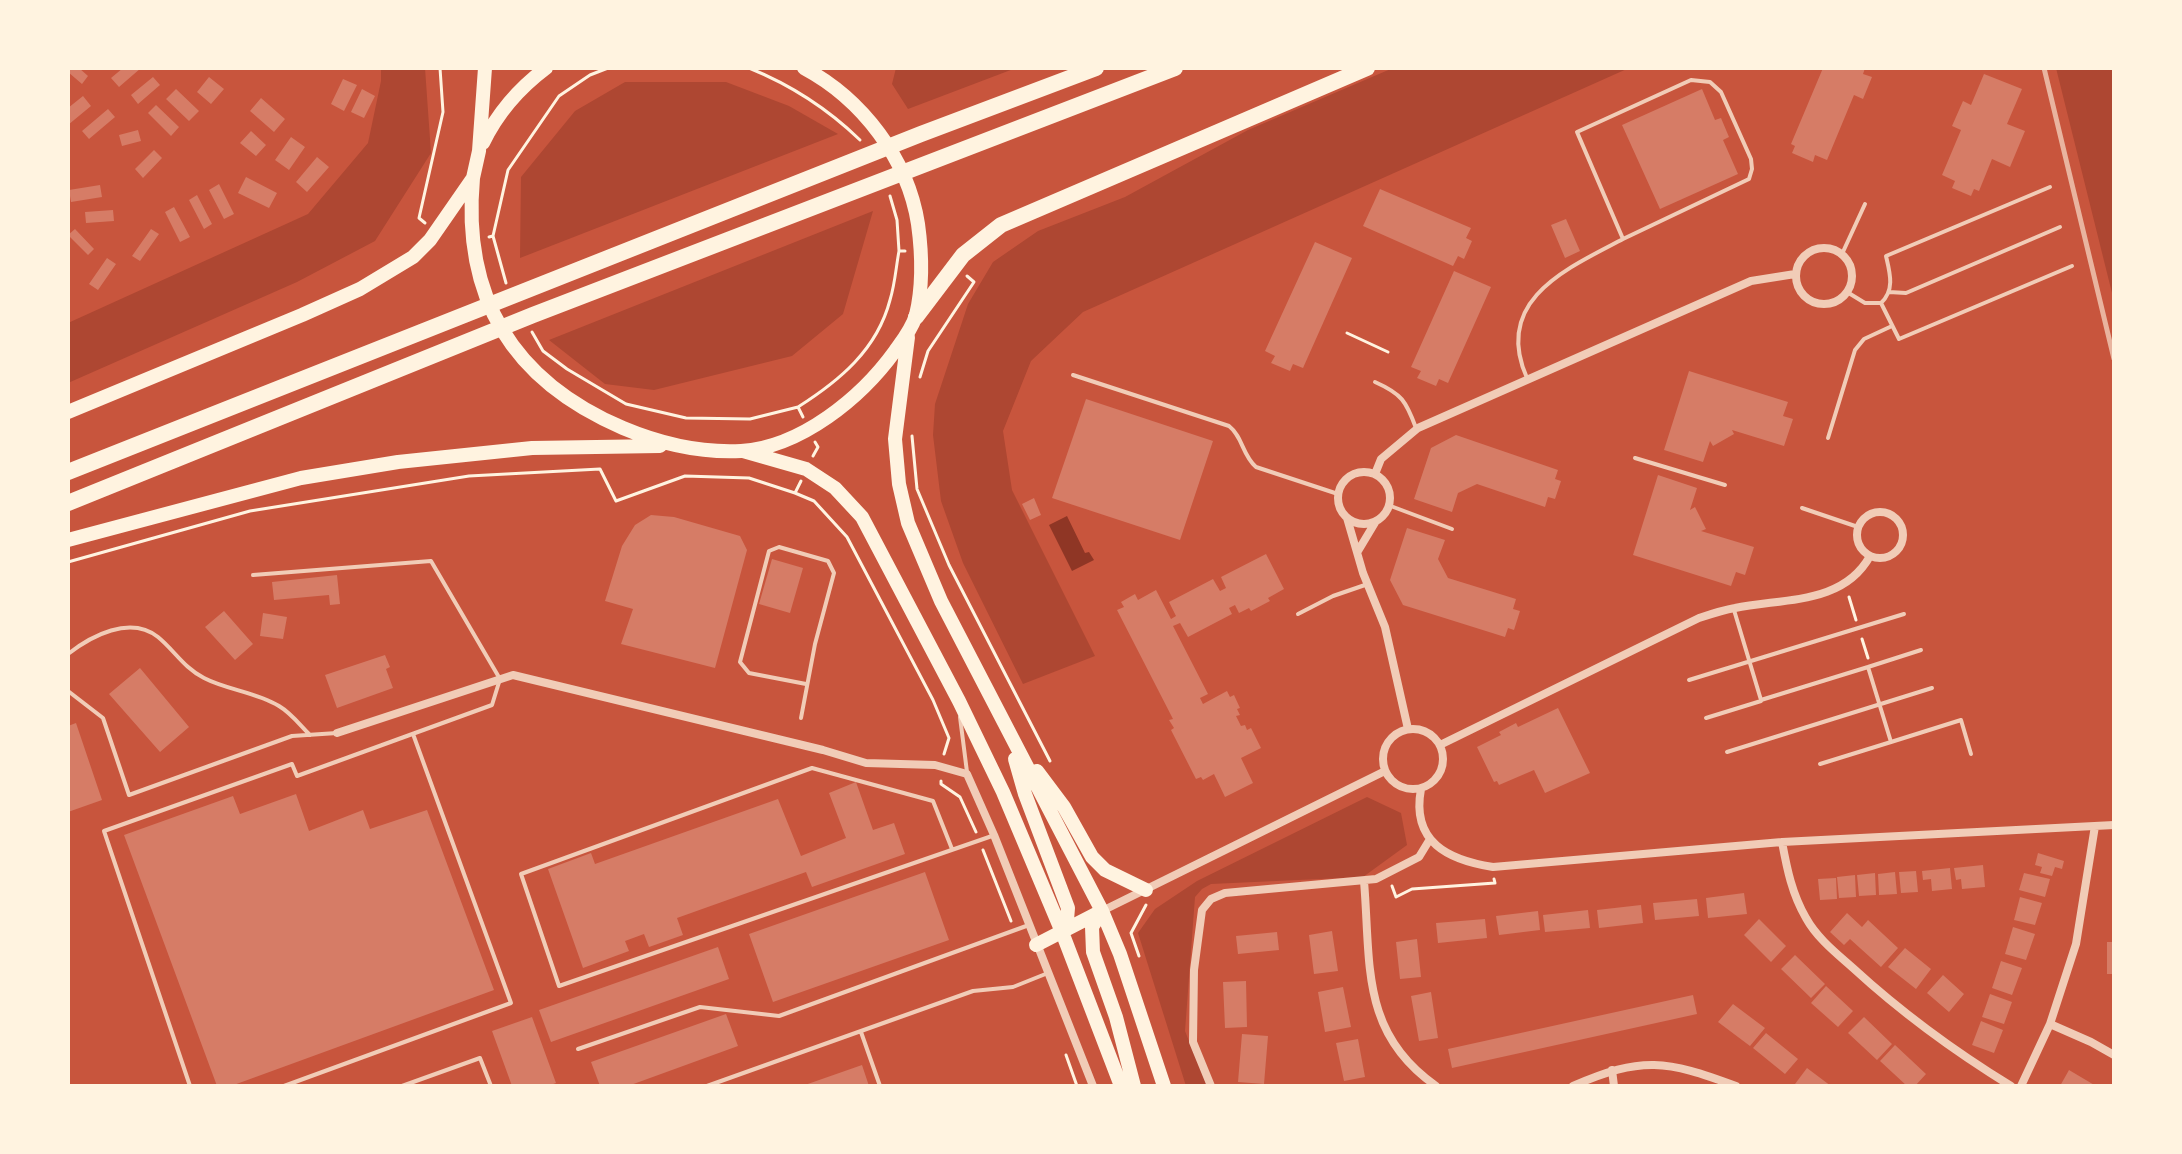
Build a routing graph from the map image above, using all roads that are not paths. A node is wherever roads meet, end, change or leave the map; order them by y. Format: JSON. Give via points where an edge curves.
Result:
{"nodes":[{"id":1,"x":485,"y":68,"type":"edge"},
{"id":2,"x":546,"y":68,"type":"edge"},
{"id":3,"x":804,"y":68,"type":"edge"},
{"id":4,"x":1096,"y":68,"type":"edge"},
{"id":5,"x":1175,"y":68,"type":"edge"},
{"id":6,"x":1367,"y":68,"type":"edge"},
{"id":7,"x":479,"y":151,"type":"junction"},
{"id":8,"x":473,"y":178,"type":"junction"},
{"id":9,"x":2050,"y":187,"type":"dead end"},
{"id":10,"x":1865,"y":204,"type":"dead end"},
{"id":11,"x":2060,"y":227,"type":"dead end"},
{"id":12,"x":1623,"y":239,"type":"junction"},
{"id":13,"x":1842,"y":254,"type":"junction"},
{"id":14,"x":2072,"y":266,"type":"dead end"},
{"id":15,"x":1795,"y":274,"type":"junction"},
{"id":16,"x":1847,"y":292,"type":"junction"},
{"id":17,"x":1889,"y":292,"type":"junction"},
{"id":18,"x":1881,"y":303,"type":"junction"},
{"id":19,"x":916,"y":317,"type":"junction"},
{"id":20,"x":1892,"y":326,"type":"junction"},
{"id":21,"x":908,"y":332,"type":"junction"},
{"id":22,"x":1073,"y":375,"type":"dead end"},
{"id":23,"x":1528,"y":380,"type":"junction"},
{"id":24,"x":1375,"y":382,"type":"dead end"},
{"id":25,"x":68,"y":412,"type":"edge"},
{"id":26,"x":1417,"y":429,"type":"junction"},
{"id":27,"x":1828,"y":438,"type":"dead end"},
{"id":28,"x":673,"y":446,"type":"junction"},
{"id":29,"x":743,"y":451,"type":"junction"},
{"id":30,"x":1635,"y":458,"type":"dead end"},
{"id":31,"x":68,"y":472,"type":"edge"},
{"id":32,"x":1375,"y":474,"type":"junction"},
{"id":33,"x":1725,"y":485,"type":"dead end"},
{"id":34,"x":1338,"y":494,"type":"junction"},
{"id":35,"x":68,"y":503,"type":"edge"},
{"id":36,"x":1388,"y":505,"type":"junction"},
{"id":37,"x":1802,"y":508,"type":"dead end"},
{"id":38,"x":1347,"y":518,"type":"junction"},
{"id":39,"x":1376,"y":520,"type":"junction"},
{"id":40,"x":1858,"y":527,"type":"junction"},
{"id":41,"x":1452,"y":529,"type":"dead end"},
{"id":42,"x":68,"y":540,"type":"edge"},
{"id":43,"x":1358,"y":551,"type":"junction"},
{"id":44,"x":1870,"y":556,"type":"junction"},
{"id":45,"x":253,"y":575,"type":"dead end"},
{"id":46,"x":1368,"y":584,"type":"junction"},
{"id":47,"x":1734,"y":608,"type":"junction"},
{"id":48,"x":1298,"y":614,"type":"dead end"},
{"id":49,"x":1904,"y":614,"type":"dead end"},
{"id":50,"x":1921,"y":650,"type":"dead end"},
{"id":51,"x":68,"y":654,"type":"edge"},
{"id":52,"x":1749,"y":662,"type":"junction"},
{"id":53,"x":1868,"y":667,"type":"junction"},
{"id":54,"x":500,"y":679,"type":"junction"},
{"id":55,"x":1689,"y":680,"type":"dead end"},
{"id":56,"x":806,"y":684,"type":"junction"},
{"id":57,"x":1932,"y":688,"type":"dead end"},
{"id":58,"x":68,"y":691,"type":"edge"},
{"id":59,"x":1761,"y":700,"type":"junction"},
{"id":60,"x":959,"y":701,"type":"junction"},
{"id":61,"x":1879,"y":704,"type":"junction"},
{"id":62,"x":801,"y":718,"type":"dead end"},
{"id":63,"x":1706,"y":718,"type":"dead end"},
{"id":64,"x":1006,"y":728,"type":"junction"},
{"id":65,"x":1408,"y":729,"type":"junction"},
{"id":66,"x":337,"y":733,"type":"joint"},
{"id":67,"x":413,"y":734,"type":"junction"},
{"id":68,"x":310,"y":735,"type":"junction"},
{"id":69,"x":1891,"y":742,"type":"junction"},
{"id":70,"x":1440,"y":745,"type":"junction"},
{"id":71,"x":1727,"y":752,"type":"dead end"},
{"id":72,"x":1971,"y":754,"type":"dead end"},
{"id":73,"x":1820,"y":764,"type":"dead end"},
{"id":74,"x":1385,"y":771,"type":"junction"},
{"id":75,"x":967,"y":774,"type":"junction"},
{"id":76,"x":1421,"y":789,"type":"junction"},
{"id":77,"x":2114,"y":825,"type":"edge"},
{"id":78,"x":2095,"y":826,"type":"junction"},
{"id":79,"x":994,"y":835,"type":"junction"},
{"id":80,"x":1430,"y":839,"type":"junction"},
{"id":81,"x":1782,"y":842,"type":"junction"},
{"id":82,"x":952,"y":849,"type":"junction"},
{"id":83,"x":1364,"y":881,"type":"junction"},
{"id":84,"x":1148,"y":895,"type":"junction"},
{"id":85,"x":1102,"y":911,"type":"junction"},
{"id":86,"x":1029,"y":925,"type":"junction"},
{"id":87,"x":1062,"y":932,"type":"junction"},
{"id":88,"x":1036,"y":945,"type":"junction"},
{"id":89,"x":1048,"y":973,"type":"junction"},
{"id":90,"x":2050,"y":1024,"type":"junction"},
{"id":91,"x":860,"y":1031,"type":"junction"},
{"id":92,"x":578,"y":1049,"type":"dead end"},
{"id":93,"x":2114,"y":1055,"type":"edge"},
{"id":94,"x":1612,"y":1070,"type":"junction"},
{"id":95,"x":190,"y":1086,"type":"edge"},
{"id":96,"x":284,"y":1086,"type":"edge"},
{"id":97,"x":402,"y":1086,"type":"edge"},
{"id":98,"x":491,"y":1086,"type":"edge"},
{"id":99,"x":707,"y":1086,"type":"edge"},
{"id":100,"x":880,"y":1086,"type":"edge"},
{"id":101,"x":1093,"y":1086,"type":"edge"},
{"id":102,"x":1121,"y":1086,"type":"edge"},
{"id":103,"x":1134,"y":1086,"type":"edge"},
{"id":104,"x":1164,"y":1086,"type":"edge"},
{"id":105,"x":1211,"y":1086,"type":"edge"},
{"id":106,"x":1436,"y":1086,"type":"edge"},
{"id":107,"x":1573,"y":1086,"type":"edge"},
{"id":108,"x":1614,"y":1086,"type":"edge"},
{"id":109,"x":1736,"y":1086,"type":"edge"},
{"id":110,"x":2011,"y":1086,"type":"edge"},
{"id":111,"x":2021,"y":1086,"type":"edge"}],
"edges":[{"from":1,"to":7,"type":"highway"},
{"from":2,"to":7,"type":"highway","via":[[511,98]]},
{"from":3,"to":19,"type":"highway","via":[[844,96],[898,160],[911,191],[919,238]]},
{"from":4,"to":31,"type":"highway"},
{"from":5,"to":35,"type":"highway","via":[[533,315]]},
{"from":6,"to":19,"type":"highway","via":[[1001,225],[955,264]]},
{"from":7,"to":8,"type":"highway"},
{"from":8,"to":25,"type":"highway","via":[[430,240],[392,271],[302,315]]},
{"from":8,"to":28,"type":"highway","via":[[471,240],[480,277],[520,355],[564,397],[595,416]]},
{"from":9,"to":17,"type":"lane","via":[[1886,256]]},
{"from":10,"to":13,"type":"lane"},
{"from":11,"to":17,"type":"lane","via":[[1906,293]]},
{"from":12,"to":12,"type":"lane","via":[[1577,132],[1691,80],[1710,82],[1721,92],[1751,159],[1749,179]]},
{"from":12,"to":23,"type":"lane","via":[[1558,274],[1534,297],[1519,340]]},
{"from":13,"to":15,"type":"street","via":[[1816,248],[1802,258]]},
{"from":13,"to":16,"type":"street","via":[[1851,268]]},
{"from":14,"to":20,"type":"lane","via":[[1899,339]]},
{"from":15,"to":16,"type":"street","via":[[1800,291],[1814,302],[1832,303]]},
{"from":15,"to":23,"type":"street","via":[[1751,281]]},
{"from":16,"to":18,"type":"lane","via":[[1865,303]]},
{"from":17,"to":18,"type":"lane"},
{"from":18,"to":20,"type":"lane"},
{"from":19,"to":21,"type":"highway"},
{"from":20,"to":27,"type":"lane","via":[[1859,344]]},
{"from":21,"to":29,"type":"highway","via":[[884,366],[843,406],[777,442]]},
{"from":21,"to":64,"type":"highway","via":[[895,439],[908,523]]},
{"from":22,"to":34,"type":"lane","via":[[1229,426],[1256,467]]},
{"from":23,"to":26,"type":"street"},
{"from":24,"to":26,"type":"lane","via":[[1398,393]]},
{"from":26,"to":32,"type":"street","via":[[1381,459]]},
{"from":28,"to":29,"type":"highway"},
{"from":28,"to":42,"type":"highway","via":[[532,448],[398,462],[301,478]]},
{"from":29,"to":60,"type":"highway","via":[[806,469],[850,502]]},
{"from":30,"to":33,"type":"lane"},
{"from":32,"to":34,"type":"street","via":[[1351,475]]},
{"from":32,"to":36,"type":"street","via":[[1389,492]]},
{"from":34,"to":38,"type":"street"},
{"from":36,"to":39,"type":"street"},
{"from":36,"to":41,"type":"lane"},
{"from":37,"to":40,"type":"lane"},
{"from":38,"to":39,"type":"street","via":[[1360,523]]},
{"from":38,"to":43,"type":"street"},
{"from":39,"to":43,"type":"street"},
{"from":40,"to":44,"type":"street","via":[[1860,547]]},
{"from":40,"to":44,"type":"street","via":[[1876,512],[1892,515],[1900,524],[1898,550],[1884,558]]},
{"from":43,"to":46,"type":"street"},
{"from":44,"to":47,"type":"street","via":[[1854,577],[1822,594]]},
{"from":45,"to":54,"type":"lane","via":[[431,561]]},
{"from":46,"to":48,"type":"lane"},
{"from":46,"to":65,"type":"street","via":[[1385,627]]},
{"from":47,"to":52,"type":"lane"},
{"from":47,"to":70,"type":"street","via":[[1671,631]]},
{"from":49,"to":52,"type":"lane"},
{"from":50,"to":53,"type":"lane"},
{"from":51,"to":68,"type":"lane","via":[[105,631],[143,630],[158,637],[195,673],[276,704]]},
{"from":52,"to":55,"type":"lane"},
{"from":52,"to":59,"type":"lane"},
{"from":53,"to":59,"type":"lane"},
{"from":53,"to":61,"type":"lane"},
{"from":54,"to":66,"type":"street"},
{"from":54,"to":67,"type":"lane","via":[[492,705]]},
{"from":54,"to":75,"type":"street","via":[[513,675],[866,763],[935,765]]},
{"from":56,"to":56,"type":"lane","via":[[749,673],[740,662],[769,551],[779,547],[828,561],[834,573]]},
{"from":56,"to":62,"type":"lane"},
{"from":57,"to":61,"type":"lane"},
{"from":58,"to":68,"type":"lane","via":[[103,718],[129,795],[292,736]]},
{"from":59,"to":63,"type":"lane"},
{"from":60,"to":75,"type":"lane"},
{"from":60,"to":87,"type":"highway"},
{"from":61,"to":69,"type":"lane"},
{"from":61,"to":71,"type":"lane"},
{"from":64,"to":84,"type":"highway","via":[[1064,807],[1092,857]]},
{"from":64,"to":85,"type":"highway"},
{"from":64,"to":87,"type":"highway","via":[[1068,908]]},
{"from":65,"to":70,"type":"street","via":[[1427,732]]},
{"from":65,"to":74,"type":"street","via":[[1387,745]]},
{"from":66,"to":68,"type":"lane"},
{"from":67,"to":95,"type":"lane","via":[[297,776],[292,764],[104,831]]},
{"from":67,"to":96,"type":"lane","via":[[511,1003]]},
{"from":69,"to":72,"type":"lane","via":[[1961,720]]},
{"from":69,"to":73,"type":"lane"},
{"from":70,"to":76,"type":"street","via":[[1441,772]]},
{"from":74,"to":76,"type":"street","via":[[1396,785]]},
{"from":74,"to":84,"type":"street"},
{"from":75,"to":79,"type":"street"},
{"from":76,"to":80,"type":"street","via":[[1418,803]]},
{"from":77,"to":78,"type":"street"},
{"from":78,"to":81,"type":"street"},
{"from":78,"to":90,"type":"street","via":[[2076,944]]},
{"from":79,"to":82,"type":"lane"},
{"from":79,"to":86,"type":"street"},
{"from":80,"to":81,"type":"street","via":[[1450,857],[1493,867]]},
{"from":80,"to":83,"type":"street","via":[[1419,857],[1389,875]]},
{"from":81,"to":110,"type":"street","via":[[1789,882],[1807,920],[1829,947],[1947,1046]]},
{"from":82,"to":82,"type":"lane","via":[[559,986],[521,874],[812,768],[933,801]]},
{"from":83,"to":105,"type":"street","via":[[1225,893],[1202,910],[1193,1042]]},
{"from":83,"to":106,"type":"street","via":[[1374,1001],[1393,1046]]},
{"from":84,"to":85,"type":"street"},
{"from":85,"to":87,"type":"highway"},
{"from":85,"to":103,"type":"highway","via":[[1092,927],[1093,952]]},
{"from":85,"to":104,"type":"highway"},
{"from":86,"to":88,"type":"street"},
{"from":86,"to":92,"type":"lane","via":[[779,1016],[700,1007]]},
{"from":87,"to":88,"type":"highway"},
{"from":87,"to":102,"type":"highway"},
{"from":88,"to":89,"type":"street"},
{"from":89,"to":91,"type":"lane","via":[[1013,987],[973,991]]},
{"from":89,"to":101,"type":"street"},
{"from":90,"to":93,"type":"street"},
{"from":90,"to":111,"type":"street"},
{"from":91,"to":99,"type":"lane"},
{"from":91,"to":100,"type":"lane"},
{"from":94,"to":107,"type":"street"},
{"from":94,"to":108,"type":"street"},
{"from":94,"to":109,"type":"street","via":[[1656,1063]]},
{"from":97,"to":98,"type":"lane","via":[[480,1058]]}]}
